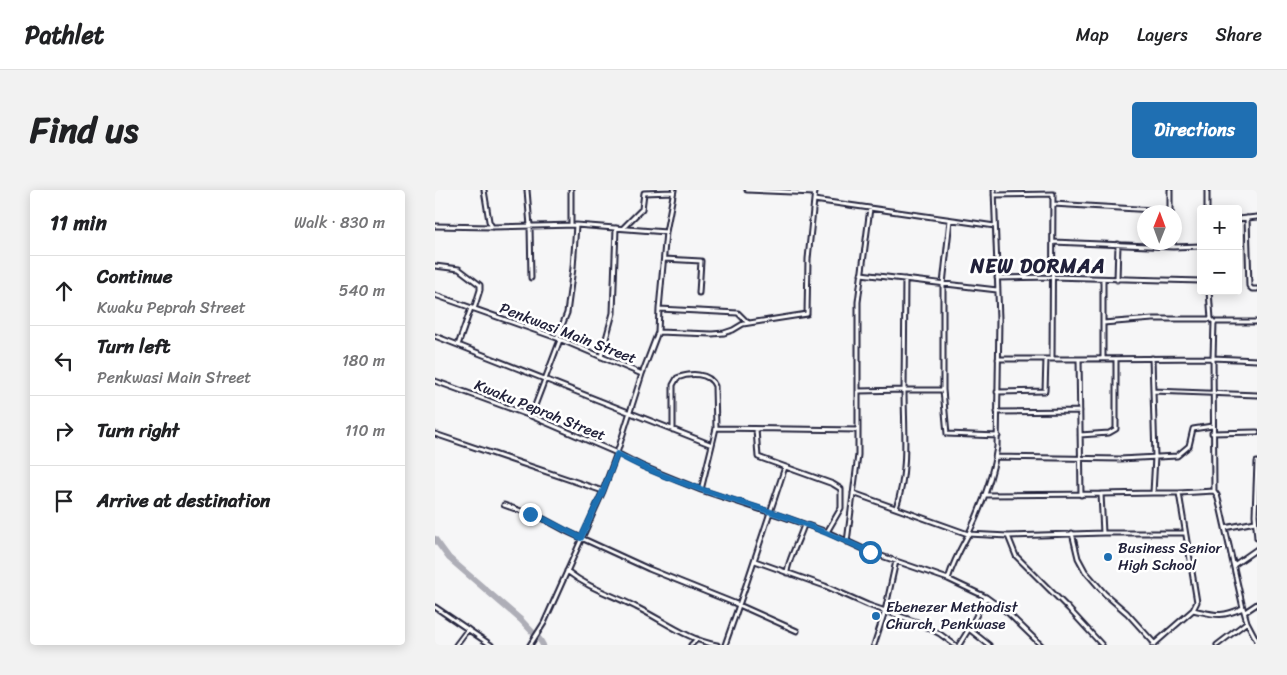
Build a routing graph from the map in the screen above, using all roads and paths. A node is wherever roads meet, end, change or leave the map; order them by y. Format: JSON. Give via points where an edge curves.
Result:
{"nodes":[{"id":1,"x":484,"y":190,"type":"edge"},
{"id":2,"x":527,"y":190,"type":"edge"},
{"id":3,"x":571,"y":190,"type":"edge"},
{"id":4,"x":747,"y":190,"type":"edge"},
{"id":5,"x":994,"y":190,"type":"edge"},
{"id":6,"x":1170,"y":190,"type":"edge"},
{"id":7,"x":1207,"y":190,"type":"edge"},
{"id":8,"x":674,"y":191,"type":"edge"},
{"id":9,"x":815,"y":191,"type":"edge"},
{"id":10,"x":1053,"y":192,"type":"edge"},
{"id":11,"x":994,"y":195,"type":"junction"},
{"id":12,"x":814,"y":200,"type":"junction"},
{"id":13,"x":1053,"y":204,"type":"junction"},
{"id":14,"x":1171,"y":205,"type":"edge"},
{"id":15,"x":1207,"y":205,"type":"edge"},
{"id":16,"x":870,"y":208,"type":"junction"},
{"id":17,"x":1137,"y":210,"type":"edge"},
{"id":18,"x":1257,"y":217,"type":"edge"},
{"id":19,"x":1247,"y":218,"type":"junction"},
{"id":20,"x":1242,"y":219,"type":"edge"},
{"id":21,"x":949,"y":220,"type":"junction"},
{"id":22,"x":571,"y":225,"type":"junction"},
{"id":23,"x":575,"y":225,"type":"junction"},
{"id":24,"x":435,"y":226,"type":"edge"},
{"id":25,"x":530,"y":226,"type":"junction"},
{"id":26,"x":995,"y":226,"type":"junction"},
{"id":27,"x":492,"y":227,"type":"junction"},
{"id":28,"x":616,"y":228,"type":"junction"},
{"id":29,"x":622,"y":229,"type":"junction"},
{"id":30,"x":666,"y":232,"type":"junction"},
{"id":31,"x":1053,"y":242,"type":"junction"},
{"id":32,"x":1118,"y":244,"type":"junction"},
{"id":33,"x":1137,"y":244,"type":"edge"},
{"id":34,"x":1182,"y":245,"type":"edge"},
{"id":35,"x":1197,"y":246,"type":"edge"},
{"id":36,"x":664,"y":259,"type":"junction"},
{"id":37,"x":435,"y":266,"type":"edge"},
{"id":38,"x":861,"y":274,"type":"junction"},
{"id":39,"x":1052,"y":277,"type":"junction"},
{"id":40,"x":531,"y":278,"type":"dead end"},
{"id":41,"x":997,"y":278,"type":"junction"},
{"id":42,"x":905,"y":280,"type":"junction"},
{"id":43,"x":1103,"y":280,"type":"junction"},
{"id":44,"x":1117,"y":280,"type":"junction"},
{"id":45,"x":1197,"y":281,"type":"edge"},
{"id":46,"x":943,"y":284,"type":"junction"},
{"id":47,"x":1257,"y":289,"type":"edge"},
{"id":48,"x":997,"y":290,"type":"junction"},
{"id":49,"x":699,"y":293,"type":"dead end"},
{"id":50,"x":435,"y":295,"type":"edge"},
{"id":51,"x":1210,"y":295,"type":"edge"},
{"id":52,"x":659,"y":308,"type":"junction"},
{"id":53,"x":473,"y":309,"type":"junction"},
{"id":54,"x":1213,"y":321,"type":"junction"},
{"id":55,"x":1257,"y":322,"type":"edge"},
{"id":56,"x":748,"y":323,"type":"junction"},
{"id":57,"x":1103,"y":323,"type":"junction"},
{"id":58,"x":658,"y":332,"type":"junction"},
{"id":59,"x":435,"y":336,"type":"edge"},
{"id":60,"x":559,"y":339,"type":"junction"},
{"id":61,"x":458,"y":345,"type":"junction"},
{"id":62,"x":601,"y":357,"type":"junction"},
{"id":63,"x":1153,"y":358,"type":"junction"},
{"id":64,"x":1213,"y":358,"type":"junction"},
{"id":65,"x":998,"y":359,"type":"junction"},
{"id":66,"x":1045,"y":359,"type":"junction"},
{"id":67,"x":1051,"y":359,"type":"junction"},
{"id":68,"x":1079,"y":359,"type":"junction"},
{"id":69,"x":1103,"y":359,"type":"junction"},
{"id":70,"x":1116,"y":359,"type":"junction"},
{"id":71,"x":1257,"y":360,"type":"edge"},
{"id":72,"x":642,"y":374,"type":"junction"},
{"id":73,"x":435,"y":380,"type":"edge"},
{"id":74,"x":545,"y":380,"type":"junction"},
{"id":75,"x":904,"y":390,"type":"junction"},
{"id":76,"x":943,"y":390,"type":"junction"},
{"id":77,"x":859,"y":391,"type":"junction"},
{"id":78,"x":1155,"y":391,"type":"junction"},
{"id":79,"x":997,"y":392,"type":"junction"},
{"id":80,"x":1213,"y":394,"type":"junction"},
{"id":81,"x":1257,"y":396,"type":"edge"},
{"id":82,"x":1080,"y":411,"type":"junction"},
{"id":83,"x":997,"y":412,"type":"junction"},
{"id":84,"x":629,"y":413,"type":"junction"},
{"id":85,"x":531,"y":416,"type":"junction"},
{"id":86,"x":1212,"y":426,"type":"junction"},
{"id":87,"x":716,"y":428,"type":"junction"},
{"id":88,"x":756,"y":429,"type":"junction"},
{"id":89,"x":673,"y":430,"type":"junction"},
{"id":90,"x":858,"y":430,"type":"junction"},
{"id":91,"x":1257,"y":432,"type":"edge"},
{"id":92,"x":1212,"y":433,"type":"junction"},
{"id":93,"x":435,"y":434,"type":"edge"},
{"id":94,"x":1081,"y":435,"type":"junction"},
{"id":95,"x":998,"y":436,"type":"junction"},
{"id":96,"x":712,"y":445,"type":"junction"},
{"id":97,"x":617,"y":454,"type":"junction"},
{"id":98,"x":996,"y":457,"type":"junction"},
{"id":99,"x":1155,"y":457,"type":"junction"},
{"id":100,"x":1081,"y":458,"type":"junction"},
{"id":101,"x":1257,"y":462,"type":"edge"},
{"id":102,"x":785,"y":467,"type":"junction"},
{"id":103,"x":701,"y":490,"type":"junction"},
{"id":104,"x":603,"y":491,"type":"junction"},
{"id":105,"x":1214,"y":491,"type":"junction"},
{"id":106,"x":853,"y":493,"type":"junction"},
{"id":107,"x":1153,"y":493,"type":"junction"},
{"id":108,"x":1179,"y":493,"type":"junction"},
{"id":109,"x":1101,"y":494,"type":"junction"},
{"id":110,"x":984,"y":495,"type":"junction"},
{"id":111,"x":1081,"y":495,"type":"junction"},
{"id":112,"x":504,"y":505,"type":"dead end"},
{"id":113,"x":896,"y":508,"type":"junction"},
{"id":114,"x":769,"y":512,"type":"junction"},
{"id":115,"x":1255,"y":522,"type":"junction"},
{"id":116,"x":804,"y":525,"type":"junction"},
{"id":117,"x":1225,"y":528,"type":"junction"},
{"id":118,"x":827,"y":532,"type":"junction"},
{"id":119,"x":1073,"y":533,"type":"junction"},
{"id":120,"x":1103,"y":533,"type":"junction"},
{"id":121,"x":1185,"y":533,"type":"junction"},
{"id":122,"x":968,"y":534,"type":"junction"},
{"id":123,"x":1008,"y":536,"type":"junction"},
{"id":124,"x":581,"y":538,"type":"junction"},
{"id":125,"x":1257,"y":538,"type":"edge"},
{"id":126,"x":847,"y":542,"type":"junction"},
{"id":127,"x":1257,"y":549,"type":"edge"},
{"id":128,"x":755,"y":560,"type":"junction"},
{"id":129,"x":896,"y":561,"type":"junction"},
{"id":130,"x":1234,"y":565,"type":"junction"},
{"id":131,"x":567,"y":571,"type":"junction"},
{"id":132,"x":787,"y":573,"type":"junction"},
{"id":133,"x":948,"y":579,"type":"junction"},
{"id":134,"x":986,"y":597,"type":"junction"},
{"id":135,"x":1257,"y":604,"type":"edge"},
{"id":136,"x":739,"y":605,"type":"junction"},
{"id":137,"x":435,"y":607,"type":"edge"},
{"id":138,"x":1193,"y":610,"type":"junction"},
{"id":139,"x":1244,"y":610,"type":"junction"},
{"id":140,"x":885,"y":611,"type":"junction"},
{"id":141,"x":1247,"y":622,"type":"junction"},
{"id":142,"x":468,"y":629,"type":"junction"},
{"id":143,"x":969,"y":629,"type":"junction"},
{"id":144,"x":797,"y":631,"type":"dead end"},
{"id":145,"x":697,"y":639,"type":"junction"},
{"id":146,"x":1257,"y":641,"type":"edge"},
{"id":147,"x":1155,"y":644,"type":"edge"},
{"id":148,"x":456,"y":645,"type":"edge"},
{"id":149,"x":491,"y":645,"type":"edge"},
{"id":150,"x":530,"y":645,"type":"edge"},
{"id":151,"x":691,"y":645,"type":"edge"},
{"id":152,"x":717,"y":645,"type":"edge"},
{"id":153,"x":725,"y":645,"type":"edge"},
{"id":154,"x":874,"y":645,"type":"edge"},
{"id":155,"x":955,"y":645,"type":"edge"},
{"id":156,"x":959,"y":645,"type":"edge"},
{"id":157,"x":989,"y":645,"type":"edge"},
{"id":158,"x":1041,"y":645,"type":"edge"},
{"id":159,"x":1102,"y":645,"type":"edge"},
{"id":160,"x":1217,"y":645,"type":"edge"}],
"edges":[{"from":1,"to":27,"type":"street"},
{"from":2,"to":25,"type":"street"},
{"from":3,"to":22,"type":"street"},
{"from":4,"to":9,"type":"street"},
{"from":5,"to":11,"type":"street"},
{"from":6,"to":14,"type":"street"},
{"from":7,"to":15,"type":"street"},
{"from":8,"to":29,"type":"street","via":[[644,193],[642,209]]},
{"from":8,"to":30,"type":"street"},
{"from":9,"to":12,"type":"street"},
{"from":10,"to":11,"type":"street"},
{"from":10,"to":13,"type":"street"},
{"from":11,"to":26,"type":"street"},
{"from":12,"to":16,"type":"street"},
{"from":12,"to":56,"type":"street","via":[[807,314]]},
{"from":13,"to":17,"type":"street"},
{"from":13,"to":31,"type":"street"},
{"from":16,"to":21,"type":"street"},
{"from":16,"to":38,"type":"street"},
{"from":18,"to":19,"type":"street"},
{"from":19,"to":20,"type":"street"},
{"from":19,"to":47,"type":"street","via":[[1249,286]]},
{"from":21,"to":26,"type":"street"},
{"from":21,"to":46,"type":"street"},
{"from":22,"to":23,"type":"street"},
{"from":22,"to":25,"type":"street"},
{"from":23,"to":28,"type":"street"},
{"from":23,"to":60,"type":"street","via":[[567,313]]},
{"from":24,"to":27,"type":"street"},
{"from":25,"to":27,"type":"street"},
{"from":25,"to":40,"type":"street"},
{"from":26,"to":41,"type":"street"},
{"from":28,"to":29,"type":"street"},
{"from":28,"to":62,"type":"street","via":[[613,312]]},
{"from":29,"to":30,"type":"street"},
{"from":30,"to":36,"type":"street"},
{"from":31,"to":32,"type":"street"},
{"from":31,"to":39,"type":"street"},
{"from":32,"to":33,"type":"street"},
{"from":32,"to":44,"type":"street"},
{"from":34,"to":35,"type":"street"},
{"from":36,"to":49,"type":"street","via":[[701,261]]},
{"from":36,"to":52,"type":"street"},
{"from":37,"to":53,"type":"street","via":[[459,269],[480,285]]},
{"from":38,"to":42,"type":"street"},
{"from":38,"to":77,"type":"street","via":[[858,302]]},
{"from":39,"to":41,"type":"street"},
{"from":39,"to":43,"type":"street"},
{"from":39,"to":67,"type":"street"},
{"from":41,"to":48,"type":"street"},
{"from":42,"to":46,"type":"street"},
{"from":42,"to":75,"type":"street"},
{"from":43,"to":44,"type":"street"},
{"from":43,"to":57,"type":"street"},
{"from":44,"to":45,"type":"street"},
{"from":46,"to":48,"type":"street"},
{"from":46,"to":76,"type":"street"},
{"from":48,"to":65,"type":"street"},
{"from":50,"to":53,"type":"street","name":"Penkwasi Main Street"},
{"from":51,"to":54,"type":"street"},
{"from":52,"to":56,"type":"street","via":[[738,313]]},
{"from":52,"to":58,"type":"street"},
{"from":53,"to":60,"type":"street","name":"Penkwasi Main Street"},
{"from":53,"to":61,"type":"street"},
{"from":54,"to":55,"type":"street"},
{"from":54,"to":57,"type":"street","via":[[1153,319]]},
{"from":54,"to":64,"type":"street"},
{"from":56,"to":58,"type":"street","via":[[724,333]]},
{"from":57,"to":69,"type":"street"},
{"from":58,"to":72,"type":"street"},
{"from":59,"to":61,"type":"street"},
{"from":60,"to":62,"type":"street","name":"Penkwasi Main Street"},
{"from":60,"to":74,"type":"street"},
{"from":61,"to":74,"type":"street"},
{"from":62,"to":72,"type":"street","name":"Penkwasi Main Street"},
{"from":63,"to":64,"type":"street"},
{"from":63,"to":70,"type":"street"},
{"from":63,"to":78,"type":"street"},
{"from":64,"to":71,"type":"street"},
{"from":64,"to":80,"type":"street"},
{"from":65,"to":66,"type":"street"},
{"from":65,"to":79,"type":"street"},
{"from":66,"to":67,"type":"street"},
{"from":66,"to":79,"type":"street","via":[[1045,391]]},
{"from":67,"to":68,"type":"street"},
{"from":68,"to":69,"type":"street"},
{"from":68,"to":82,"type":"street"},
{"from":69,"to":70,"type":"street"},
{"from":70,"to":94,"type":"street","via":[[1116,429],[1109,433]]},
{"from":72,"to":84,"type":"street","name":"Penkwasi Main Street"},
{"from":73,"to":85,"type":"street","name":"Kwaku Peprah Street"},
{"from":74,"to":84,"type":"street"},
{"from":74,"to":85,"type":"street"},
{"from":75,"to":76,"type":"street"},
{"from":75,"to":77,"type":"street"},
{"from":75,"to":113,"type":"street","via":[[905,464]]},
{"from":76,"to":95,"type":"street","via":[[947,434]]},
{"from":77,"to":90,"type":"street"},
{"from":78,"to":80,"type":"street"},
{"from":78,"to":99,"type":"street"},
{"from":79,"to":83,"type":"street"},
{"from":80,"to":81,"type":"street"},
{"from":80,"to":86,"type":"street"},
{"from":82,"to":83,"type":"street"},
{"from":82,"to":94,"type":"street"},
{"from":83,"to":95,"type":"street"},
{"from":84,"to":89,"type":"street"},
{"from":84,"to":97,"type":"street","name":"Penkwasi Main Street"},
{"from":85,"to":97,"type":"street","name":"Kwaku Peprah Street"},
{"from":86,"to":92,"type":"street"},
{"from":86,"to":99,"type":"street","via":[[1193,428],[1189,446],[1180,455]]},
{"from":87,"to":88,"type":"street"},
{"from":87,"to":89,"type":"street","via":[[712,380],[707,376],[688,376],[677,378],[673,385]]},
{"from":87,"to":96,"type":"street"},
{"from":88,"to":90,"type":"street"},
{"from":88,"to":102,"type":"street","via":[[758,456]]},
{"from":89,"to":96,"type":"street"},
{"from":90,"to":106,"type":"street"},
{"from":91,"to":92,"type":"street"},
{"from":92,"to":105,"type":"street"},
{"from":93,"to":104,"type":"street"},
{"from":94,"to":100,"type":"street"},
{"from":95,"to":98,"type":"street"},
{"from":96,"to":103,"type":"street"},
{"from":97,"to":103,"type":"street","name":"Kwaku Peprah Street"},
{"from":97,"to":104,"type":"street","name":"Penkwasi Main Street"},
{"from":98,"to":100,"type":"street"},
{"from":98,"to":110,"type":"street"},
{"from":99,"to":100,"type":"street","via":[[1120,460]]},
{"from":99,"to":107,"type":"street"},
{"from":100,"to":111,"type":"street"},
{"from":101,"to":115,"type":"street"},
{"from":102,"to":114,"type":"street"},
{"from":102,"to":118,"type":"street","via":[[841,489],[841,508]]},
{"from":103,"to":114,"type":"street","name":"Kwaku Peprah Street"},
{"from":104,"to":124,"type":"street","name":"Penkwasi Main Street"},
{"from":105,"to":108,"type":"street"},
{"from":105,"to":117,"type":"street"},
{"from":106,"to":113,"type":"street"},
{"from":106,"to":126,"type":"street"},
{"from":107,"to":108,"type":"street"},
{"from":107,"to":109,"type":"street"},
{"from":108,"to":121,"type":"street"},
{"from":109,"to":111,"type":"street"},
{"from":109,"to":120,"type":"street"},
{"from":110,"to":111,"type":"street"},
{"from":110,"to":122,"type":"street"},
{"from":112,"to":124,"type":"street","via":[[544,519]]},
{"from":113,"to":122,"type":"street"},
{"from":114,"to":116,"type":"street","name":"Kwaku Peprah Street"},
{"from":114,"to":128,"type":"street"},
{"from":115,"to":117,"type":"street"},
{"from":115,"to":125,"type":"street"},
{"from":116,"to":118,"type":"street","name":"Kwaku Peprah Street"},
{"from":116,"to":132,"type":"street"},
{"from":117,"to":130,"type":"street"},
{"from":118,"to":126,"type":"street","name":"Kwaku Peprah Street"},
{"from":119,"to":120,"type":"street"},
{"from":119,"to":123,"type":"street"},
{"from":119,"to":147,"type":"street","via":[[1077,558],[1085,571]]},
{"from":120,"to":121,"type":"street"},
{"from":121,"to":138,"type":"street","via":[[1197,598]]},
{"from":122,"to":123,"type":"street"},
{"from":122,"to":133,"type":"street"},
{"from":123,"to":159,"type":"street","via":[[1016,556]]},
{"from":124,"to":131,"type":"street","name":"Penkwasi Main Street"},
{"from":124,"to":136,"type":"street"},
{"from":126,"to":129,"type":"street","name":"Kwaku Peprah Street"},
{"from":127,"to":130,"type":"street"},
{"from":128,"to":132,"type":"street"},
{"from":128,"to":136,"type":"street"},
{"from":129,"to":133,"type":"street","name":"Kwaku Peprah Street"},
{"from":129,"to":140,"type":"street"},
{"from":130,"to":139,"type":"street"},
{"from":131,"to":145,"type":"street","via":[[592,588],[635,606]]},
{"from":131,"to":150,"type":"street","name":"Penkwasi Main Street","via":[[544,623]]},
{"from":132,"to":140,"type":"street"},
{"from":133,"to":134,"type":"street","name":"Kwaku Peprah Street"},
{"from":134,"to":143,"type":"street"},
{"from":134,"to":158,"type":"street","name":"Kwaku Peprah Street"},
{"from":135,"to":139,"type":"street"},
{"from":136,"to":144,"type":"street"},
{"from":136,"to":153,"type":"street"},
{"from":137,"to":142,"type":"street"},
{"from":138,"to":139,"type":"street","via":[[1218,616]]},
{"from":138,"to":147,"type":"street"},
{"from":139,"to":141,"type":"street"},
{"from":140,"to":154,"type":"street"},
{"from":140,"to":155,"type":"street","via":[[924,626]]},
{"from":141,"to":146,"type":"street"},
{"from":141,"to":160,"type":"street"},
{"from":142,"to":148,"type":"street"},
{"from":142,"to":149,"type":"street"},
{"from":143,"to":156,"type":"street"},
{"from":143,"to":157,"type":"street"},
{"from":145,"to":151,"type":"street"},
{"from":145,"to":152,"type":"street"}]}
